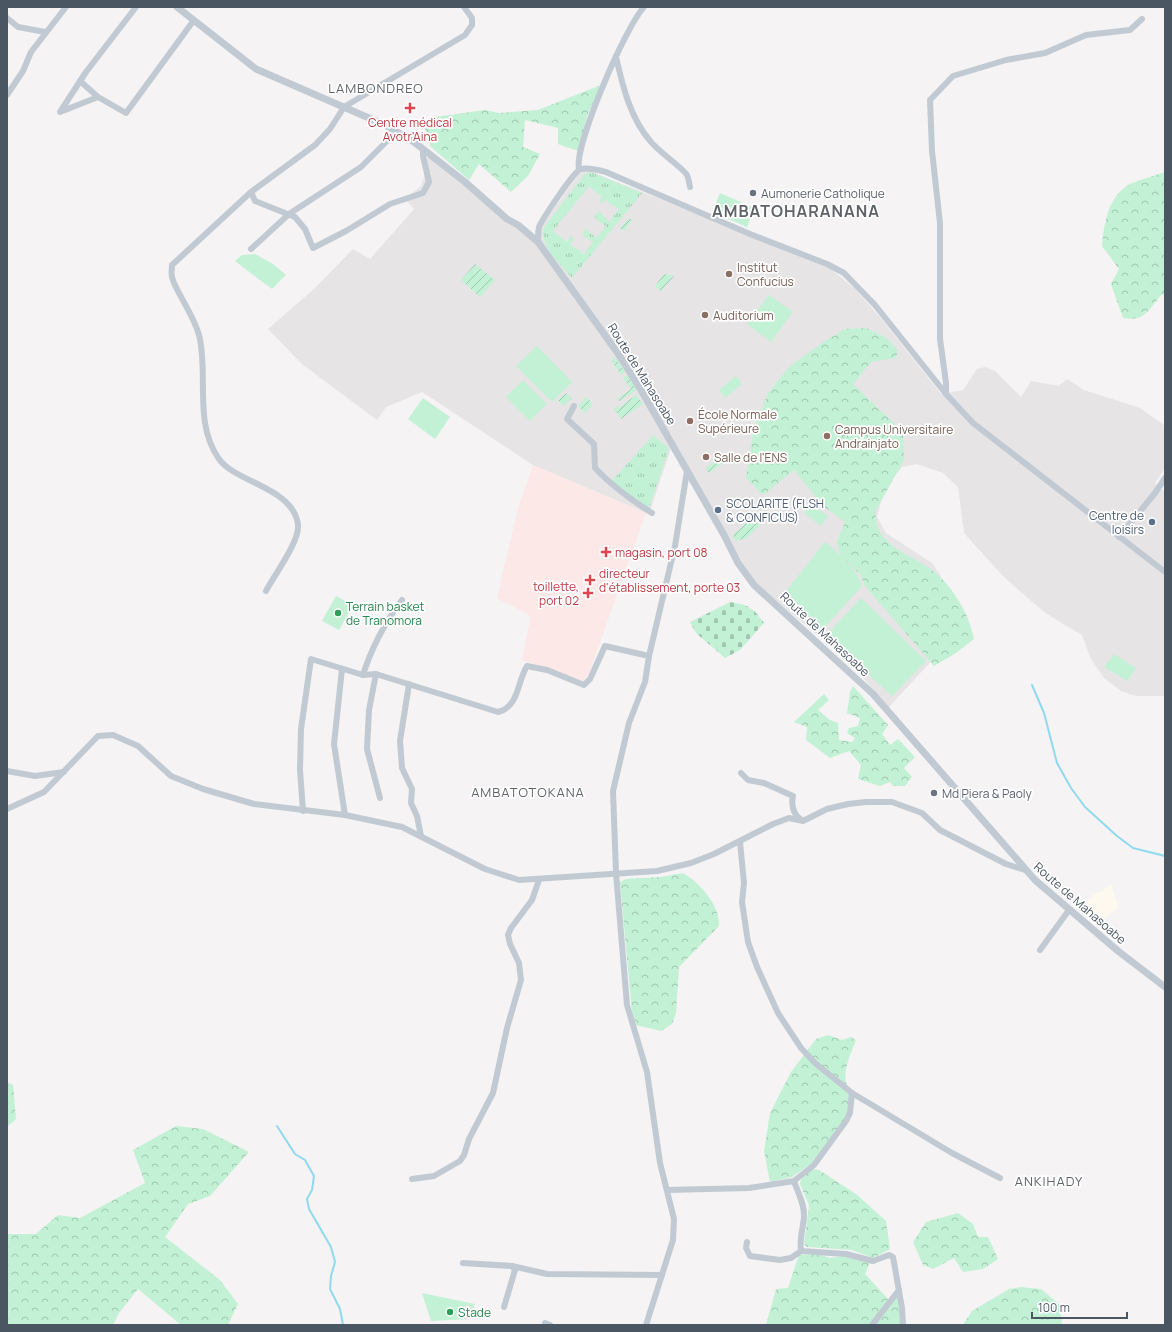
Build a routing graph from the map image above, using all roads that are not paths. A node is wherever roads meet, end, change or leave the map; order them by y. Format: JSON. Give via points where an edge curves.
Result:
{"nodes":[{"id":1,"x":66,"y":7,"type":"edge"},
{"id":2,"x":136,"y":7,"type":"edge"},
{"id":3,"x":177,"y":7,"type":"edge"},
{"id":4,"x":464,"y":7,"type":"edge"},
{"id":5,"x":644,"y":7,"type":"edge"},
{"id":6,"x":7,"y":18,"type":"edge"},
{"id":7,"x":1142,"y":19,"type":"dead end"},
{"id":8,"x":194,"y":20,"type":"junction"},
{"id":9,"x":45,"y":32,"type":"junction"},
{"id":10,"x":616,"y":57,"type":"junction"},
{"id":11,"x":80,"y":81,"type":"junction"},
{"id":12,"x":7,"y":95,"type":"edge"},
{"id":13,"x":98,"y":97,"type":"junction"},
{"id":14,"x":344,"y":107,"type":"junction"},
{"id":15,"x":396,"y":132,"type":"junction"},
{"id":16,"x":423,"y":149,"type":"junction"},
{"id":17,"x":579,"y":169,"type":"junction"},
{"id":18,"x":690,"y":187,"type":"dead end"},
{"id":19,"x":251,"y":192,"type":"junction"},
{"id":20,"x":289,"y":214,"type":"junction"},
{"id":21,"x":538,"y":242,"type":"junction"},
{"id":22,"x":252,"y":250,"type":"dead end"},
{"id":23,"x":946,"y":394,"type":"junction"},
{"id":24,"x":574,"y":406,"type":"dead end"},
{"id":25,"x":687,"y":471,"type":"junction"},
{"id":26,"x":1165,"y":478,"type":"edge"},
{"id":27,"x":652,"y":514,"type":"dead end"},
{"id":28,"x":1119,"y":537,"type":"junction"},
{"id":29,"x":1165,"y":572,"type":"edge"},
{"id":30,"x":266,"y":592,"type":"dead end"},
{"id":31,"x":402,"y":600,"type":"dead end"},
{"id":32,"x":649,"y":656,"type":"junction"},
{"id":33,"x":342,"y":669,"type":"junction"},
{"id":34,"x":363,"y":674,"type":"junction"},
{"id":35,"x":376,"y":674,"type":"junction"},
{"id":36,"x":409,"y":684,"type":"junction"},
{"id":37,"x":7,"y":770,"type":"edge"},
{"id":38,"x":64,"y":772,"type":"junction"},
{"id":39,"x":741,"y":773,"type":"dead end"},
{"id":40,"x":380,"y":798,"type":"dead end"},
{"id":41,"x":7,"y":809,"type":"edge"},
{"id":42,"x":303,"y":812,"type":"junction"},
{"id":43,"x":345,"y":815,"type":"junction"},
{"id":44,"x":803,"y":821,"type":"junction"},
{"id":45,"x":421,"y":836,"type":"junction"},
{"id":46,"x":740,"y":842,"type":"junction"},
{"id":47,"x":1025,"y":870,"type":"junction"},
{"id":48,"x":616,"y":873,"type":"junction"},
{"id":49,"x":539,"y":880,"type":"junction"},
{"id":50,"x":1069,"y":910,"type":"junction"},
{"id":51,"x":1040,"y":950,"type":"dead end"},
{"id":52,"x":1165,"y":988,"type":"edge"},
{"id":53,"x":852,"y":1093,"type":"junction"},
{"id":54,"x":1000,"y":1178,"type":"dead end"},
{"id":55,"x":412,"y":1179,"type":"dead end"},
{"id":56,"x":794,"y":1181,"type":"junction"},
{"id":57,"x":667,"y":1190,"type":"junction"},
{"id":58,"x":746,"y":1242,"type":"dead end"},
{"id":59,"x":801,"y":1251,"type":"junction"},
{"id":60,"x":463,"y":1263,"type":"dead end"},
{"id":61,"x":512,"y":1266,"type":"junction"},
{"id":62,"x":662,"y":1276,"type":"junction"},
{"id":63,"x":899,"y":1290,"type":"junction"},
{"id":64,"x":504,"y":1307,"type":"dead end"},
{"id":65,"x":646,"y":1325,"type":"edge"},
{"id":66,"x":872,"y":1325,"type":"edge"},
{"id":67,"x":902,"y":1325,"type":"edge"}],
"edges":[{"from":1,"to":9,"type":"street"},
{"from":2,"to":11,"type":"street"},
{"from":3,"to":8,"type":"street","name":"Route de Mahasoabe"},
{"from":4,"to":14,"type":"street","via":[[472,18],[472,25],[465,35]]},
{"from":5,"to":10,"type":"street","via":[[631,26]]},
{"from":6,"to":9,"type":"street","via":[[18,27]]},
{"from":7,"to":23,"type":"street","via":[[1130,30],[1086,35],[1044,53],[1006,60],[953,76],[930,100],[932,151],[940,223],[940,338]]},
{"from":8,"to":13,"type":"street","via":[[126,113]]},
{"from":8,"to":14,"type":"street","name":"Route de Mahasoabe","via":[[256,69]]},
{"from":9,"to":12,"type":"street"},
{"from":10,"to":17,"type":"street","via":[[580,150]]},
{"from":10,"to":18,"type":"street","via":[[625,96],[637,121],[650,142],[687,174]]},
{"from":11,"to":13,"type":"street"},
{"from":11,"to":13,"type":"street","via":[[60,112]]},
{"from":14,"to":15,"type":"street","name":"Route de Mahasoabe"},
{"from":14,"to":19,"type":"street","via":[[330,129],[315,145]]},
{"from":15,"to":16,"type":"street","name":"Route de Mahasoabe"},
{"from":15,"to":20,"type":"street","via":[[361,167]]},
{"from":16,"to":20,"type":"street","via":[[429,182],[423,193],[390,204],[313,248],[296,217]]},
{"from":16,"to":21,"type":"street","name":"Route de Mahasoabe"},
{"from":17,"to":21,"type":"street","via":[[542,222]]},
{"from":17,"to":23,"type":"street","via":[[606,172],[750,234],[828,264],[844,274],[875,305]]},
{"from":19,"to":20,"type":"street","via":[[256,201]]},
{"from":19,"to":30,"type":"street","via":[[172,265],[172,277],[199,335],[202,406],[212,446],[219,460],[235,473],[279,497],[293,510],[298,524],[298,535]]},
{"from":20,"to":22,"type":"street"},
{"from":21,"to":25,"type":"street","name":"Route de Mahasoabe","via":[[624,363]]},
{"from":23,"to":28,"type":"street","via":[[973,423]]},
{"from":24,"to":27,"type":"street","via":[[567,419],[594,444],[595,468],[612,486]]},
{"from":25,"to":32,"type":"street","via":[[675,546]]},
{"from":25,"to":47,"type":"street","name":"Route de Mahasoabe","via":[[738,563],[754,585],[873,694]]},
{"from":26,"to":28,"type":"street"},
{"from":28,"to":29,"type":"street"},
{"from":31,"to":34,"type":"street","via":[[385,622]]},
{"from":32,"to":36,"type":"street","via":[[605,646],[590,680],[584,685],[547,670],[527,666],[512,704],[498,712]]},
{"from":32,"to":48,"type":"street","via":[[645,682],[629,723],[614,791]]},
{"from":33,"to":34,"type":"street"},
{"from":33,"to":42,"type":"street","via":[[311,659],[301,729]]},
{"from":33,"to":43,"type":"street","via":[[334,744]]},
{"from":34,"to":35,"type":"street"},
{"from":35,"to":36,"type":"street"},
{"from":35,"to":40,"type":"street","via":[[369,710],[367,750]]},
{"from":36,"to":45,"type":"street","via":[[400,741],[402,768],[412,789],[411,803]]},
{"from":37,"to":38,"type":"street","via":[[35,776]]},
{"from":38,"to":41,"type":"street","via":[[44,792]]},
{"from":38,"to":42,"type":"street","via":[[98,736],[113,735],[138,746],[171,776],[203,789],[254,804]]},
{"from":39,"to":44,"type":"street","via":[[748,780],[764,783],[793,796],[794,811]]},
{"from":42,"to":43,"type":"street"},
{"from":43,"to":45,"type":"street","via":[[402,827]]},
{"from":44,"to":46,"type":"street","via":[[789,818]]},
{"from":44,"to":47,"type":"street","via":[[827,809],[848,804],[892,802],[922,813],[940,830],[1006,864]]},
{"from":45,"to":49,"type":"street","via":[[498,874],[519,880]]},
{"from":46,"to":48,"type":"street","via":[[691,863],[657,871]]},
{"from":46,"to":53,"type":"street","via":[[744,883],[742,902],[748,942],[765,986],[778,1013],[801,1048]]},
{"from":47,"to":50,"type":"street","name":"Route de Mahasoabe"},
{"from":48,"to":49,"type":"street"},
{"from":48,"to":57,"type":"street","via":[[627,1005],[647,1072],[660,1163]]},
{"from":49,"to":55,"type":"street","via":[[532,900],[508,935],[519,964],[520,980],[493,1093],[460,1160],[434,1176]]},
{"from":50,"to":51,"type":"street"},
{"from":50,"to":52,"type":"street","name":"Route de Mahasoabe"},
{"from":53,"to":54,"type":"street","via":[[952,1153]]},
{"from":53,"to":56,"type":"street","via":[[850,1113],[846,1121],[814,1165]]},
{"from":56,"to":57,"type":"street","via":[[749,1188]]},
{"from":56,"to":59,"type":"street","via":[[804,1216]]},
{"from":57,"to":62,"type":"street","via":[[674,1219],[673,1240]]},
{"from":58,"to":59,"type":"street","via":[[750,1256],[780,1260],[791,1258]]},
{"from":59,"to":63,"type":"street","via":[[846,1254],[873,1261],[889,1255],[895,1261]]},
{"from":60,"to":61,"type":"street"},
{"from":61,"to":62,"type":"street","via":[[547,1274]]},
{"from":61,"to":64,"type":"street","via":[[515,1270]]},
{"from":62,"to":65,"type":"street"},
{"from":63,"to":66,"type":"street"},
{"from":63,"to":67,"type":"street"}]}
